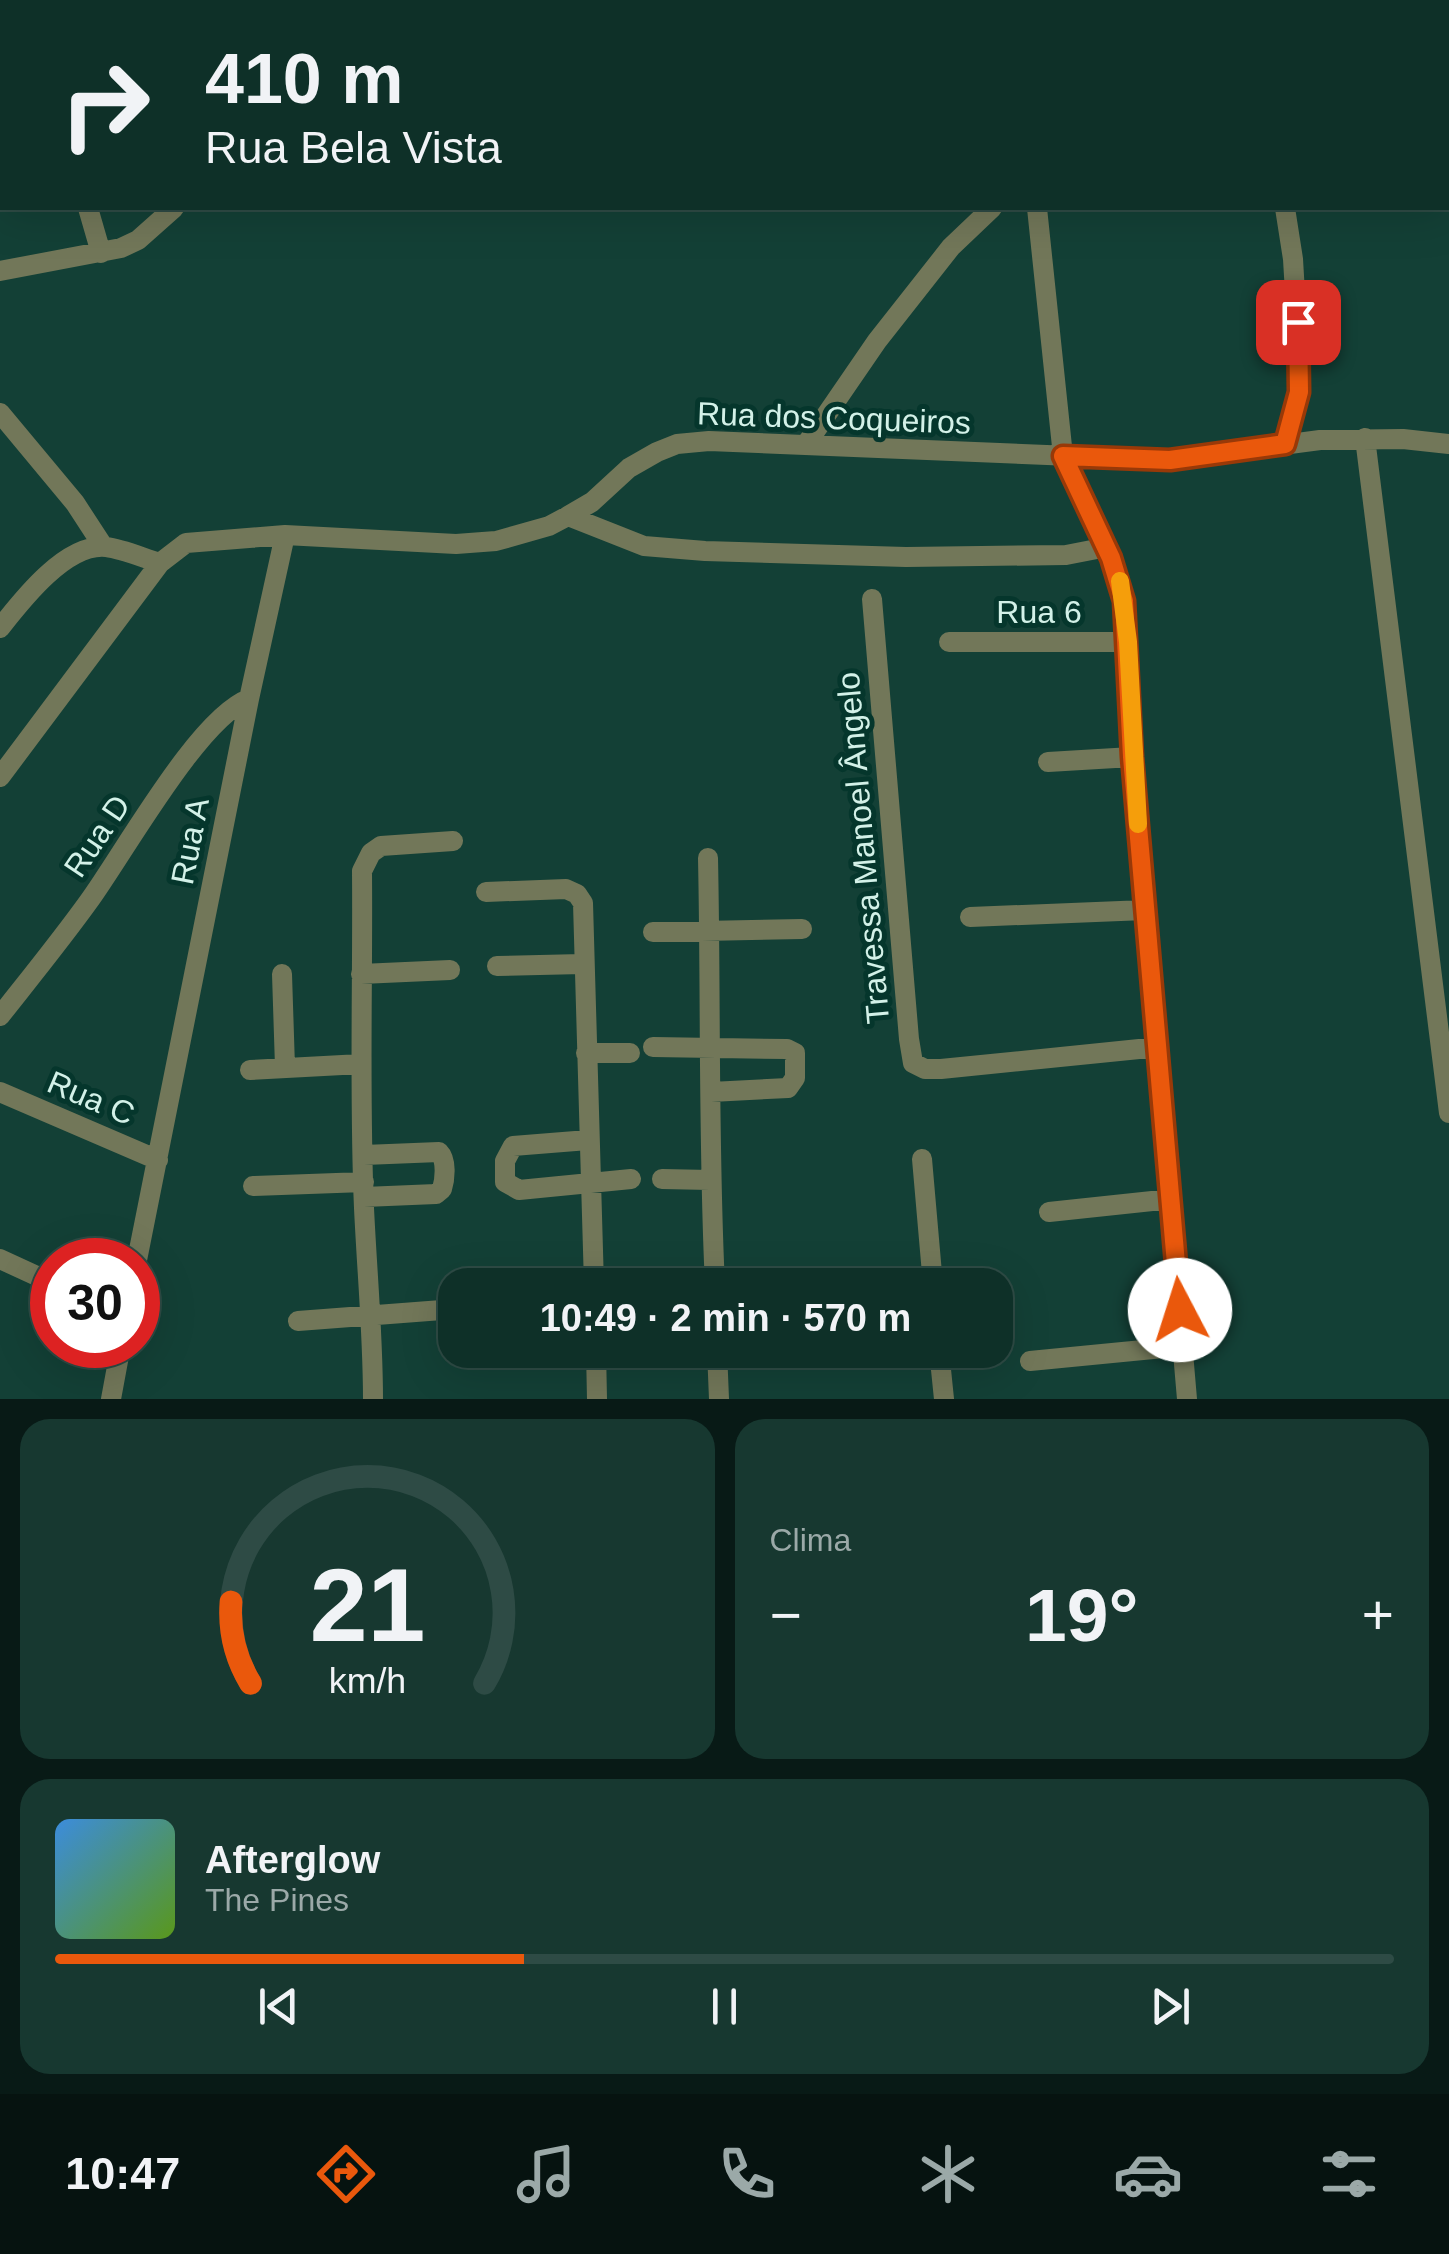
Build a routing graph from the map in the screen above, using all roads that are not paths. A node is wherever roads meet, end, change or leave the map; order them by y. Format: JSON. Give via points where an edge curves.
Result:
{"nodes":[{"id":1,"x":89,"y":210,"type":"edge"},
{"id":2,"x":172,"y":210,"type":"edge"},
{"id":3,"x":990,"y":210,"type":"edge"},
{"id":4,"x":1037,"y":210,"type":"edge"},
{"id":5,"x":1285,"y":210,"type":"edge"},
{"id":6,"x":101,"y":253,"type":"junction"},
{"id":7,"x":0,"y":271,"type":"edge"},
{"id":8,"x":0,"y":413,"type":"edge"},
{"id":9,"x":1366,"y":438,"type":"junction"},
{"id":10,"x":807,"y":442,"type":"junction"},
{"id":11,"x":1285,"y":444,"type":"junction"},
{"id":12,"x":1449,"y":444,"type":"edge"},
{"id":13,"x":1063,"y":456,"type":"junction"},
{"id":14,"x":568,"y":516,"type":"junction"},
{"id":15,"x":285,"y":534,"type":"junction"},
{"id":16,"x":103,"y":546,"type":"junction"},
{"id":17,"x":1106,"y":547,"type":"junction"},
{"id":18,"x":160,"y":563,"type":"junction"},
{"id":19,"x":872,"y":599,"type":"dead end"},
{"id":20,"x":0,"y":628,"type":"edge"},
{"id":21,"x":949,"y":642,"type":"dead end"},
{"id":22,"x":1128,"y":642,"type":"junction"},
{"id":23,"x":249,"y":698,"type":"junction"},
{"id":24,"x":1132,"y":757,"type":"junction"},
{"id":25,"x":1048,"y":762,"type":"dead end"},
{"id":26,"x":0,"y":776,"type":"edge"},
{"id":27,"x":453,"y":841,"type":"dead end"},
{"id":28,"x":708,"y":858,"type":"dead end"},
{"id":29,"x":486,"y":892,"type":"dead end"},
{"id":30,"x":1145,"y":910,"type":"junction"},
{"id":31,"x":970,"y":917,"type":"dead end"},
{"id":32,"x":802,"y":929,"type":"dead end"},
{"id":33,"x":709,"y":930,"type":"junction"},
{"id":34,"x":652,"y":932,"type":"dead end"},
{"id":35,"x":582,"y":964,"type":"junction"},
{"id":36,"x":497,"y":966,"type":"dead end"},
{"id":37,"x":450,"y":970,"type":"dead end"},
{"id":38,"x":282,"y":974,"type":"dead end"},
{"id":39,"x":362,"y":974,"type":"junction"},
{"id":40,"x":0,"y":1016,"type":"edge"},
{"id":41,"x":1444,"y":1036,"type":"edge"},
{"id":42,"x":654,"y":1047,"type":"dead end"},
{"id":43,"x":1158,"y":1047,"type":"junction"},
{"id":44,"x":712,"y":1048,"type":"junction"},
{"id":45,"x":586,"y":1053,"type":"junction"},
{"id":46,"x":630,"y":1053,"type":"dead end"},
{"id":47,"x":360,"y":1064,"type":"junction"},
{"id":48,"x":286,"y":1067,"type":"junction"},
{"id":49,"x":250,"y":1070,"type":"dead end"},
{"id":50,"x":0,"y":1092,"type":"edge"},
{"id":51,"x":711,"y":1092,"type":"junction"},
{"id":52,"x":1449,"y":1113,"type":"edge"},
{"id":53,"x":588,"y":1140,"type":"junction"},
{"id":54,"x":364,"y":1154,"type":"junction"},
{"id":55,"x":922,"y":1159,"type":"dead end"},
{"id":56,"x":158,"y":1160,"type":"junction"},
{"id":57,"x":631,"y":1179,"type":"dead end"},
{"id":58,"x":662,"y":1180,"type":"dead end"},
{"id":59,"x":710,"y":1180,"type":"junction"},
{"id":60,"x":589,"y":1181,"type":"junction"},
{"id":61,"x":252,"y":1186,"type":"dead end"},
{"id":62,"x":364,"y":1190,"type":"junction"},
{"id":63,"x":1171,"y":1200,"type":"junction"},
{"id":64,"x":1049,"y":1212,"type":"dead end"},
{"id":65,"x":142,"y":1238,"type":"edge"},
{"id":66,"x":0,"y":1259,"type":"edge"},
{"id":67,"x":593,"y":1268,"type":"edge"},
{"id":68,"x":714,"y":1268,"type":"edge"},
{"id":69,"x":932,"y":1268,"type":"edge"},
{"id":70,"x":30,"y":1273,"type":"edge"},
{"id":71,"x":438,"y":1311,"type":"edge"},
{"id":72,"x":373,"y":1316,"type":"junction"},
{"id":73,"x":298,"y":1321,"type":"dead end"},
{"id":74,"x":1184,"y":1346,"type":"junction"},
{"id":75,"x":1030,"y":1362,"type":"dead end"},
{"id":76,"x":116,"y":1368,"type":"edge"},
{"id":77,"x":596,"y":1368,"type":"edge"},
{"id":78,"x":718,"y":1368,"type":"edge"},
{"id":79,"x":941,"y":1368,"type":"edge"},
{"id":80,"x":111,"y":1399,"type":"edge"},
{"id":81,"x":373,"y":1399,"type":"edge"},
{"id":82,"x":597,"y":1399,"type":"edge"},
{"id":83,"x":719,"y":1399,"type":"edge"},
{"id":84,"x":944,"y":1399,"type":"edge"},
{"id":85,"x":1187,"y":1399,"type":"edge"}],
"edges":[{"from":1,"to":6,"type":"street"},
{"from":2,"to":6,"type":"street","via":[[138,240]]},
{"from":3,"to":10,"type":"street","via":[[951,247]]},
{"from":4,"to":13,"type":"street"},
{"from":5,"to":11,"type":"street","via":[[1300,378]]},
{"from":6,"to":7,"type":"street"},
{"from":8,"to":16,"type":"street"},
{"from":9,"to":11,"type":"street","name":"Rua dos Coqueiros"},
{"from":9,"to":12,"type":"street","name":"Rua dos Coqueiros"},
{"from":9,"to":41,"type":"street"},
{"from":10,"to":13,"type":"street","name":"Rua dos Coqueiros"},
{"from":10,"to":14,"type":"street","name":"Rua dos Coqueiros","via":[[677,444],[629,468]]},
{"from":11,"to":13,"type":"street","name":"Rua dos Coqueiros","via":[[1170,460]]},
{"from":13,"to":17,"type":"street"},
{"from":14,"to":15,"type":"street","name":"Rua dos Coqueiros","via":[[527,534],[456,544]]},
{"from":14,"to":17,"type":"street","via":[[644,546],[706,551],[1066,555]]},
{"from":15,"to":18,"type":"street","name":"Rua dos Coqueiros","via":[[186,543]]},
{"from":15,"to":23,"type":"street","name":"Rua A"},
{"from":16,"to":18,"type":"street"},
{"from":16,"to":20,"type":"street","via":[[58,566]]},
{"from":17,"to":22,"type":"street","via":[[1121,582]]},
{"from":18,"to":26,"type":"street"},
{"from":19,"to":43,"type":"street","name":"Travessa Manoel Ângelo","via":[[911,1058],[925,1069],[941,1070]]},
{"from":21,"to":22,"type":"street","name":"Rua 6"},
{"from":22,"to":24,"type":"street"},
{"from":23,"to":40,"type":"street","name":"Rua D","via":[[224,712],[192,749]]},
{"from":23,"to":56,"type":"street","name":"Rua A"},
{"from":24,"to":25,"type":"street"},
{"from":24,"to":30,"type":"street"},
{"from":27,"to":39,"type":"street","via":[[380,846],[371,853],[362,871]]},
{"from":28,"to":33,"type":"street"},
{"from":29,"to":35,"type":"street","via":[[575,892],[583,903]]},
{"from":30,"to":31,"type":"street"},
{"from":30,"to":43,"type":"street"},
{"from":32,"to":33,"type":"street"},
{"from":33,"to":34,"type":"street"},
{"from":33,"to":44,"type":"street"},
{"from":35,"to":36,"type":"street"},
{"from":35,"to":45,"type":"street"},
{"from":37,"to":39,"type":"street"},
{"from":38,"to":48,"type":"street"},
{"from":39,"to":47,"type":"street"},
{"from":41,"to":52,"type":"street"},
{"from":42,"to":44,"type":"street"},
{"from":43,"to":63,"type":"street"},
{"from":44,"to":51,"type":"street"},
{"from":44,"to":51,"type":"street","via":[[787,1049],[796,1056],[796,1078],[788,1088]]},
{"from":45,"to":46,"type":"street"},
{"from":45,"to":53,"type":"street"},
{"from":47,"to":48,"type":"street"},
{"from":47,"to":54,"type":"street"},
{"from":48,"to":49,"type":"street"},
{"from":50,"to":56,"type":"street","name":"Rua C"},
{"from":51,"to":59,"type":"street"},
{"from":53,"to":60,"type":"street"},
{"from":53,"to":60,"type":"street","via":[[513,1146],[504,1178],[519,1190]]},
{"from":54,"to":62,"type":"street"},
{"from":54,"to":62,"type":"street","via":[[439,1152],[444,1182],[436,1194]]},
{"from":55,"to":69,"type":"street"},
{"from":56,"to":65,"type":"street","name":"Rua A"},
{"from":57,"to":60,"type":"street"},
{"from":58,"to":59,"type":"street"},
{"from":59,"to":68,"type":"street"},
{"from":60,"to":67,"type":"street"},
{"from":61,"to":62,"type":"street"},
{"from":62,"to":72,"type":"street"},
{"from":63,"to":64,"type":"street"},
{"from":63,"to":74,"type":"street"},
{"from":66,"to":70,"type":"street"},
{"from":71,"to":72,"type":"street"},
{"from":72,"to":73,"type":"street"},
{"from":72,"to":81,"type":"street"},
{"from":74,"to":75,"type":"street"},
{"from":74,"to":85,"type":"street"},
{"from":76,"to":80,"type":"street"},
{"from":77,"to":82,"type":"street"},
{"from":78,"to":83,"type":"street"},
{"from":79,"to":84,"type":"street"}]}
